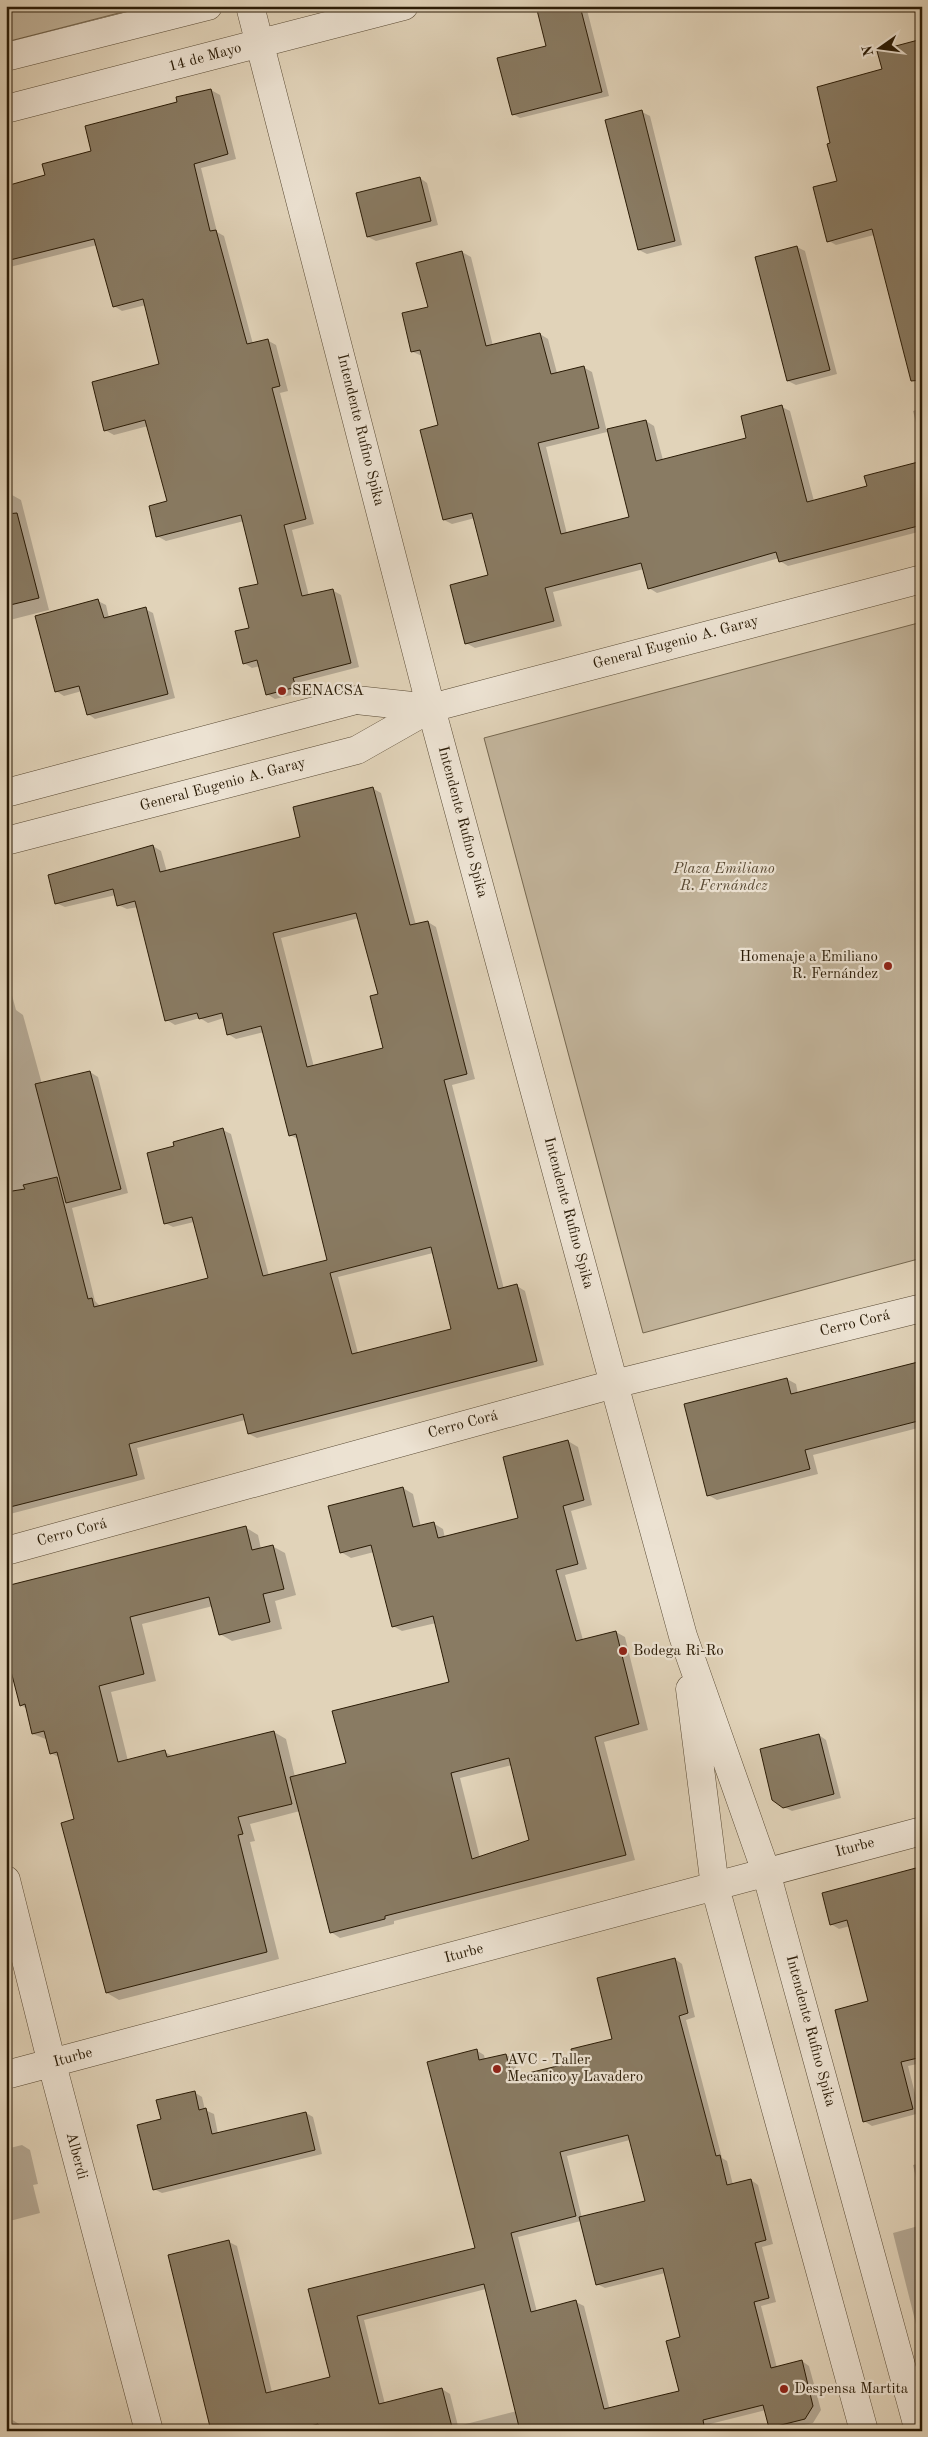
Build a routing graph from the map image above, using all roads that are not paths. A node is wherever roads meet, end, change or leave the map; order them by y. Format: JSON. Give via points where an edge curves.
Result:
{"nodes":[{"id":1,"x":208,"y":6,"type":"edge"},
{"id":2,"x":250,"y":6,"type":"edge"},
{"id":3,"x":404,"y":6,"type":"edge"},
{"id":4,"x":261,"y":43,"type":"junction"},
{"id":5,"x":6,"y":58,"type":"edge"},
{"id":6,"x":6,"y":109,"type":"edge"},
{"id":7,"x":922,"y":579,"type":"edge"},
{"id":8,"x":431,"y":708,"type":"junction"},
{"id":9,"x":6,"y":794,"type":"edge"},
{"id":10,"x":6,"y":841,"type":"edge"},
{"id":11,"x":922,"y":1308,"type":"edge"},
{"id":12,"x":614,"y":1384,"type":"junction"},
{"id":13,"x":6,"y":1551,"type":"edge"},
{"id":14,"x":683,"y":1636,"type":"junction"},
{"id":15,"x":922,"y":1830,"type":"edge"},
{"id":16,"x":766,"y":1872,"type":"junction"},
{"id":17,"x":6,"y":1880,"type":"edge"},
{"id":18,"x":715,"y":1887,"type":"junction"},
{"id":19,"x":52,"y":2064,"type":"junction"},
{"id":20,"x":6,"y":2075,"type":"edge"},
{"id":21,"x":149,"y":2431,"type":"edge"},
{"id":22,"x":864,"y":2431,"type":"edge"},
{"id":23,"x":920,"y":2431,"type":"edge"}],
"edges":[{"from":1,"to":5,"type":"street"},
{"from":2,"to":4,"type":"street","name":"Intendente Rufino Spika"},
{"from":3,"to":4,"type":"street","name":"14 de Mayo"},
{"from":4,"to":6,"type":"street","name":"14 de Mayo"},
{"from":4,"to":8,"type":"street","name":"Intendente Rufino Spika"},
{"from":7,"to":8,"type":"street","name":"General Eugenio A. Garay"},
{"from":8,"to":9,"type":"street","name":"General Eugenio A. Garay","via":[[356,700]]},
{"from":8,"to":10,"type":"street","name":"General Eugenio A. Garay","via":[[357,750]]},
{"from":8,"to":12,"type":"street","name":"Intendente Rufino Spika"},
{"from":11,"to":12,"type":"street","name":"Cerro Corá"},
{"from":12,"to":13,"type":"street","name":"Cerro Corá"},
{"from":12,"to":14,"type":"street","name":"Intendente Rufino Spika"},
{"from":14,"to":16,"type":"street","name":"Intendente Rufino Spika"},
{"from":14,"to":18,"type":"street","name":"Intendente Rufino Spika"},
{"from":15,"to":16,"type":"street","name":"Iturbe"},
{"from":16,"to":18,"type":"street","name":"Iturbe"},
{"from":16,"to":23,"type":"street","name":"Intendente Rufino Spika"},
{"from":17,"to":19,"type":"street","name":"Alberdi"},
{"from":18,"to":19,"type":"street","name":"Iturbe"},
{"from":18,"to":22,"type":"street","name":"Intendente Rufino Spika"},
{"from":19,"to":20,"type":"street","name":"Iturbe"},
{"from":19,"to":21,"type":"street","name":"Alberdi"}]}
